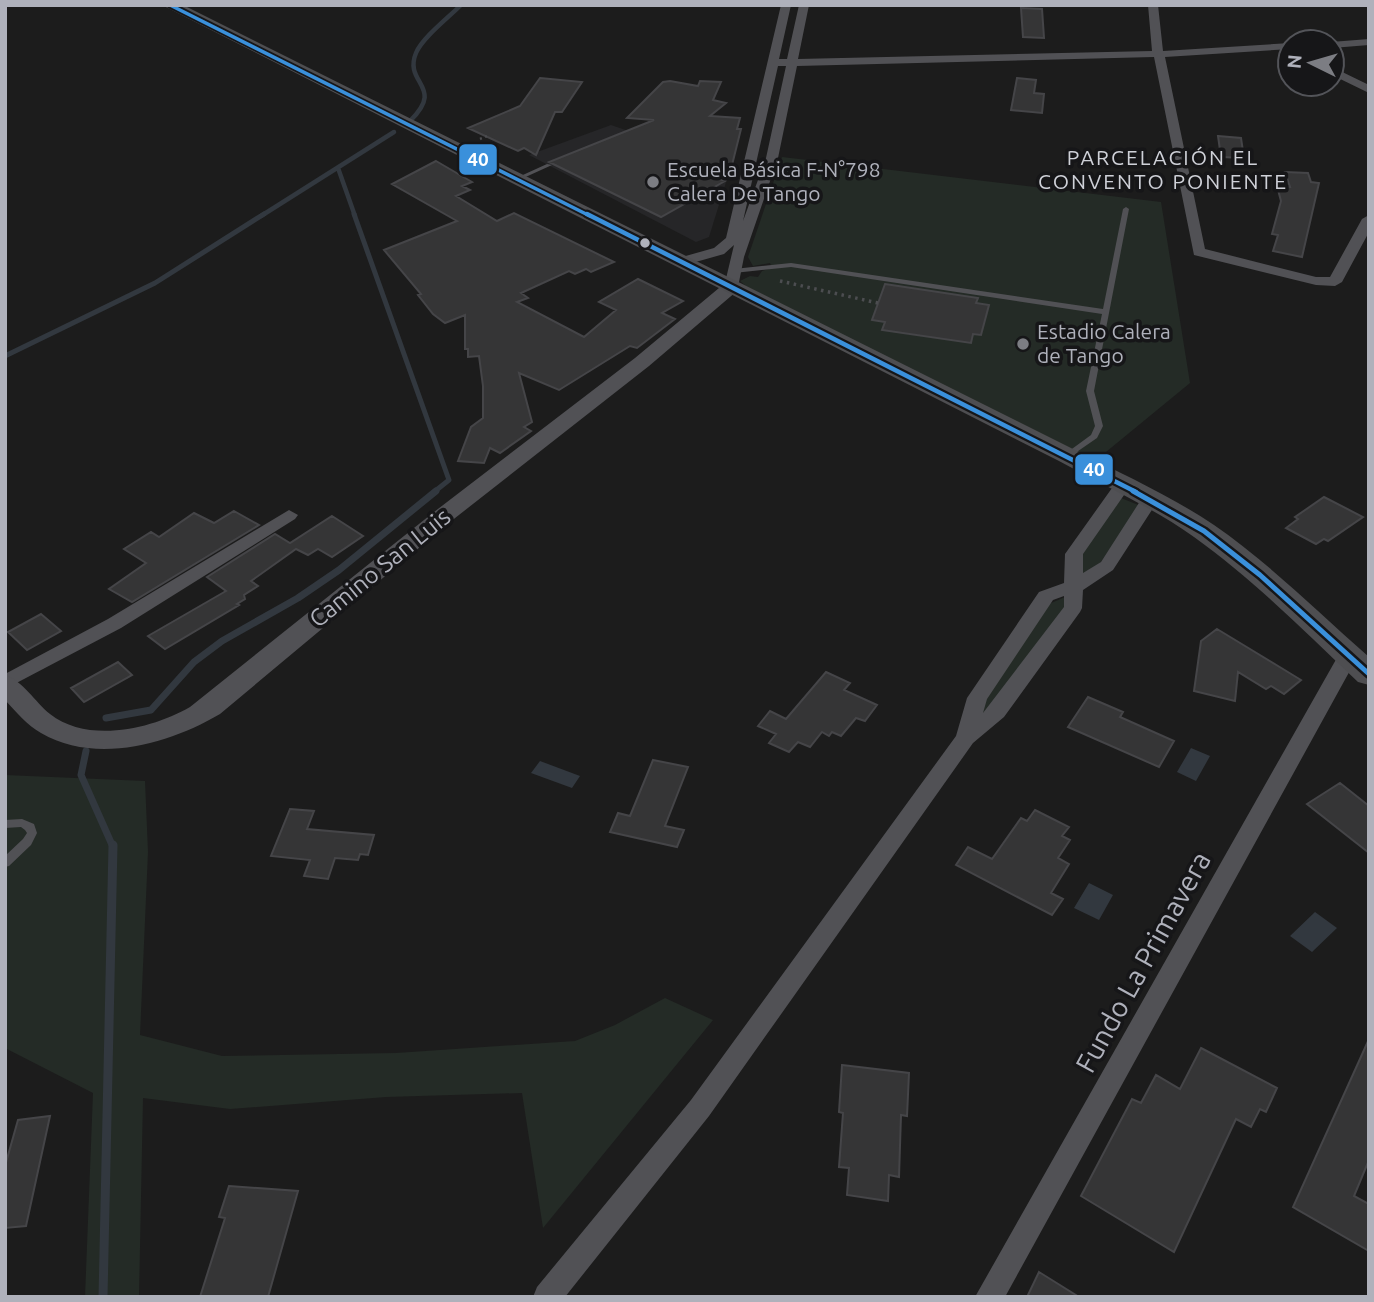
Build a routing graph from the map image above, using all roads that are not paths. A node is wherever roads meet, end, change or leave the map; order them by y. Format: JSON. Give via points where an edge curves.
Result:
{"nodes":[{"id":1,"x":170,"y":5,"type":"edge"},
{"id":2,"x":786,"y":5,"type":"edge"},
{"id":3,"x":804,"y":5,"type":"edge"},
{"id":4,"x":1153,"y":5,"type":"edge"},
{"id":5,"x":1369,"y":42,"type":"edge"},
{"id":6,"x":1346,"y":44,"type":"edge"},
{"id":7,"x":1274,"y":46,"type":"edge"},
{"id":8,"x":1158,"y":48,"type":"junction"},
{"id":9,"x":774,"y":58,"type":"junction"},
{"id":10,"x":793,"y":58,"type":"junction"},
{"id":11,"x":1346,"y":78,"type":"edge"},
{"id":12,"x":1369,"y":90,"type":"edge"},
{"id":13,"x":549,"y":165,"type":"dead end"},
{"id":14,"x":517,"y":179,"type":"junction"},
{"id":15,"x":1126,"y":209,"type":"dead end"},
{"id":16,"x":1369,"y":219,"type":"edge"},
{"id":17,"x":719,"y":251,"type":"junction"},
{"id":18,"x":680,"y":262,"type":"junction"},
{"id":19,"x":734,"y":272,"type":"junction"},
{"id":20,"x":1105,"y":312,"type":"junction"},
{"id":21,"x":1068,"y":456,"type":"junction"},
{"id":22,"x":1123,"y":485,"type":"junction"},
{"id":23,"x":1150,"y":499,"type":"junction"},
{"id":24,"x":289,"y":515,"type":"dead end"},
{"id":25,"x":1075,"y":586,"type":"junction"},
{"id":26,"x":1358,"y":665,"type":"edge"},
{"id":27,"x":5,"y":683,"type":"edge"},
{"id":28,"x":966,"y":738,"type":"junction"},
{"id":29,"x":5,"y":824,"type":"edge"},
{"id":30,"x":5,"y":863,"type":"edge"},
{"id":31,"x":547,"y":1297,"type":"edge"},
{"id":32,"x":989,"y":1297,"type":"edge"}],
"edges":[{"from":1,"to":14,"type":"main road"},
{"from":2,"to":9,"type":"street"},
{"from":3,"to":10,"type":"street"},
{"from":4,"to":8,"type":"street"},
{"from":5,"to":6,"type":"street"},
{"from":7,"to":8,"type":"street","via":[[1259,50]]},
{"from":8,"to":10,"type":"street"},
{"from":8,"to":16,"type":"street","via":[[1201,254],[1335,282]]},
{"from":9,"to":10,"type":"street"},
{"from":9,"to":17,"type":"street","via":[[732,240]]},
{"from":10,"to":19,"type":"street","via":[[772,158]]},
{"from":11,"to":12,"type":"street"},
{"from":13,"to":14,"type":"lane"},
{"from":14,"to":18,"type":"main road"},
{"from":15,"to":20,"type":"lane"},
{"from":17,"to":18,"type":"street"},
{"from":17,"to":19,"type":"street"},
{"from":18,"to":19,"type":"main road"},
{"from":19,"to":20,"type":"lane","via":[[791,265]]},
{"from":19,"to":21,"type":"main road"},
{"from":19,"to":27,"type":"street","name":"Camino San Luis","via":[[642,362],[442,517],[211,707],[156,732],[73,736],[51,728]]},
{"from":20,"to":21,"type":"lane","via":[[1090,391],[1099,426],[1094,436]]},
{"from":21,"to":22,"type":"main road"},
{"from":22,"to":23,"type":"main road"},
{"from":22,"to":25,"type":"street","via":[[1074,554]]},
{"from":23,"to":25,"type":"street","via":[[1107,566]]},
{"from":23,"to":26,"type":"main road","via":[[1231,552]]},
{"from":24,"to":27,"type":"street","via":[[180,586]]},
{"from":25,"to":28,"type":"street","via":[[1073,608],[997,712]]},
{"from":25,"to":28,"type":"street","via":[[1046,596],[977,698]]},
{"from":26,"to":32,"type":"street","name":"Fundo La Primavera"},
{"from":28,"to":31,"type":"street","via":[[700,1108]]},
{"from":29,"to":30,"type":"lane","via":[[22,823],[32,833]]}]}
